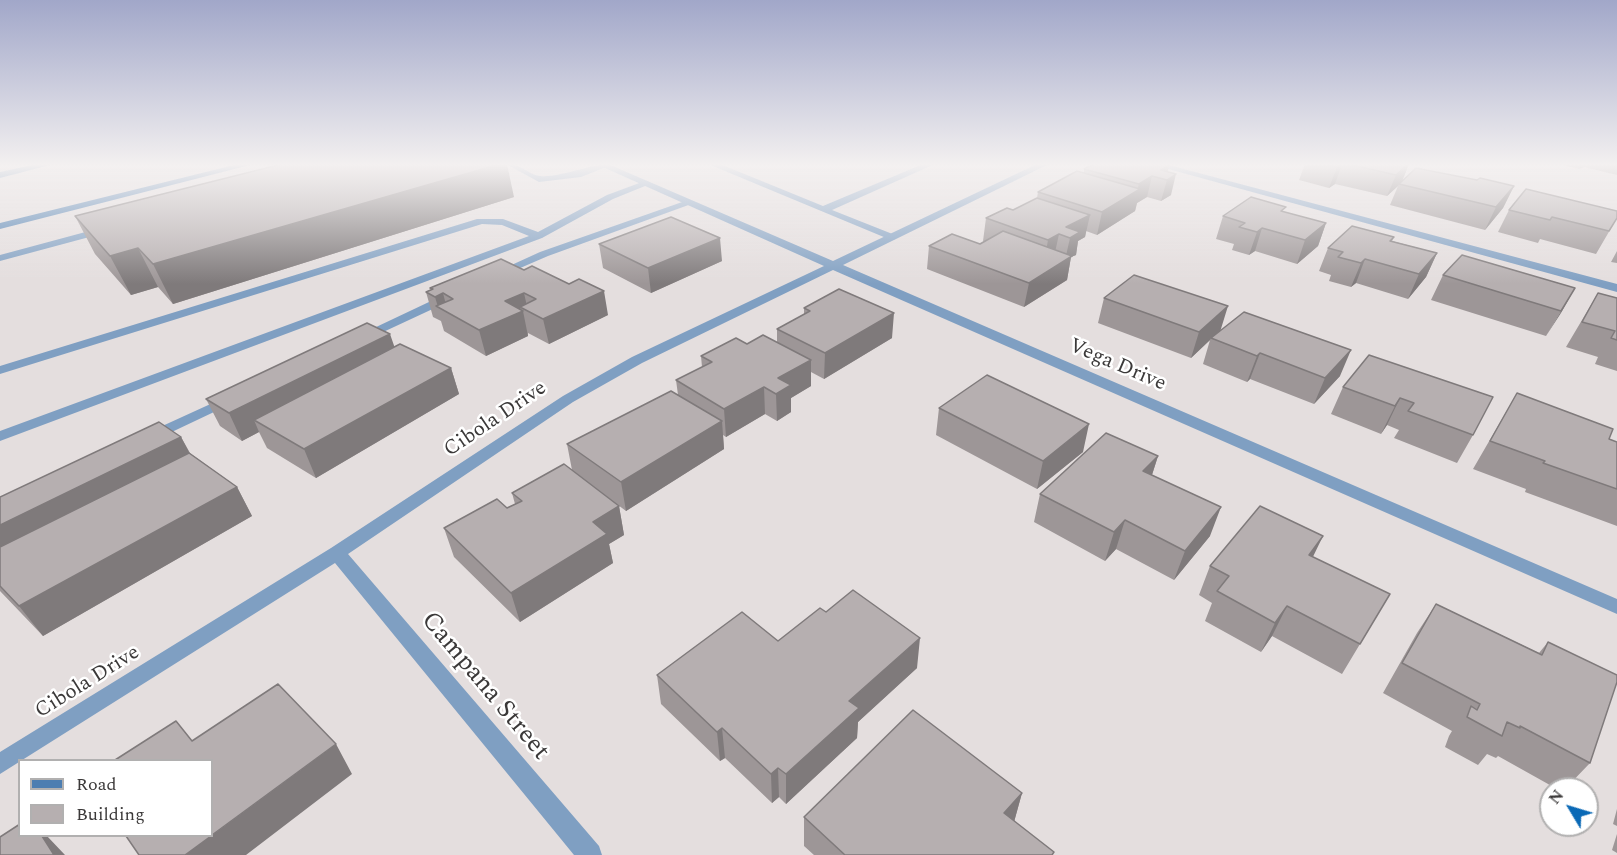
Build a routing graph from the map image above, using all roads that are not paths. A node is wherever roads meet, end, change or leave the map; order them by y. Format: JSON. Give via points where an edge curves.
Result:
{"nodes":[{"id":1,"x":89,"y":204,"type":"edge"},
{"id":2,"x":597,"y":204,"type":"edge"},
{"id":3,"x":686,"y":204,"type":"edge"},
{"id":4,"x":691,"y":204,"type":"edge"},
{"id":5,"x":808,"y":204,"type":"edge"},
{"id":6,"x":837,"y":204,"type":"edge"},
{"id":7,"x":961,"y":204,"type":"edge"},
{"id":8,"x":1303,"y":204,"type":"edge"},
{"id":9,"x":823,"y":210,"type":"junction"},
{"id":10,"x":0,"y":226,"type":"edge"},
{"id":11,"x":113,"y":228,"type":"edge"},
{"id":12,"x":538,"y":236,"type":"junction"},
{"id":13,"x":891,"y":237,"type":"junction"},
{"id":14,"x":0,"y":258,"type":"edge"},
{"id":15,"x":832,"y":265,"type":"junction"},
{"id":16,"x":482,"y":281,"type":"edge"},
{"id":17,"x":1617,"y":288,"type":"edge"},
{"id":18,"x":462,"y":290,"type":"edge"},
{"id":19,"x":350,"y":343,"type":"edge"},
{"id":20,"x":0,"y":370,"type":"edge"},
{"id":21,"x":244,"y":393,"type":"edge"},
{"id":22,"x":0,"y":436,"type":"edge"},
{"id":23,"x":138,"y":443,"type":"edge"},
{"id":24,"x":337,"y":553,"type":"junction"},
{"id":25,"x":1617,"y":607,"type":"edge"},
{"id":26,"x":0,"y":764,"type":"edge"},
{"id":27,"x":590,"y":855,"type":"edge"}],
"edges":[{"from":1,"to":10,"type":"main road"},
{"from":2,"to":12,"type":"street"},
{"from":3,"to":16,"type":"street","via":[[544,254]]},
{"from":4,"to":15,"type":"street","name":"Vega Drive"},
{"from":5,"to":9,"type":"street"},
{"from":6,"to":9,"type":"street"},
{"from":7,"to":13,"type":"street","name":"Cibola Drive"},
{"from":8,"to":17,"type":"street"},
{"from":9,"to":13,"type":"street"},
{"from":11,"to":14,"type":"street"},
{"from":12,"to":20,"type":"street","via":[[507,222],[481,221]]},
{"from":12,"to":22,"type":"street"},
{"from":13,"to":15,"type":"street","name":"Cibola Drive"},
{"from":15,"to":24,"type":"street","name":"Cibola Drive","via":[[637,360],[568,399]]},
{"from":15,"to":25,"type":"street","name":"Vega Drive"},
{"from":18,"to":19,"type":"street"},
{"from":21,"to":23,"type":"street"},
{"from":24,"to":26,"type":"street","name":"Cibola Drive"},
{"from":24,"to":27,"type":"street","name":"Campana Street"}]}
